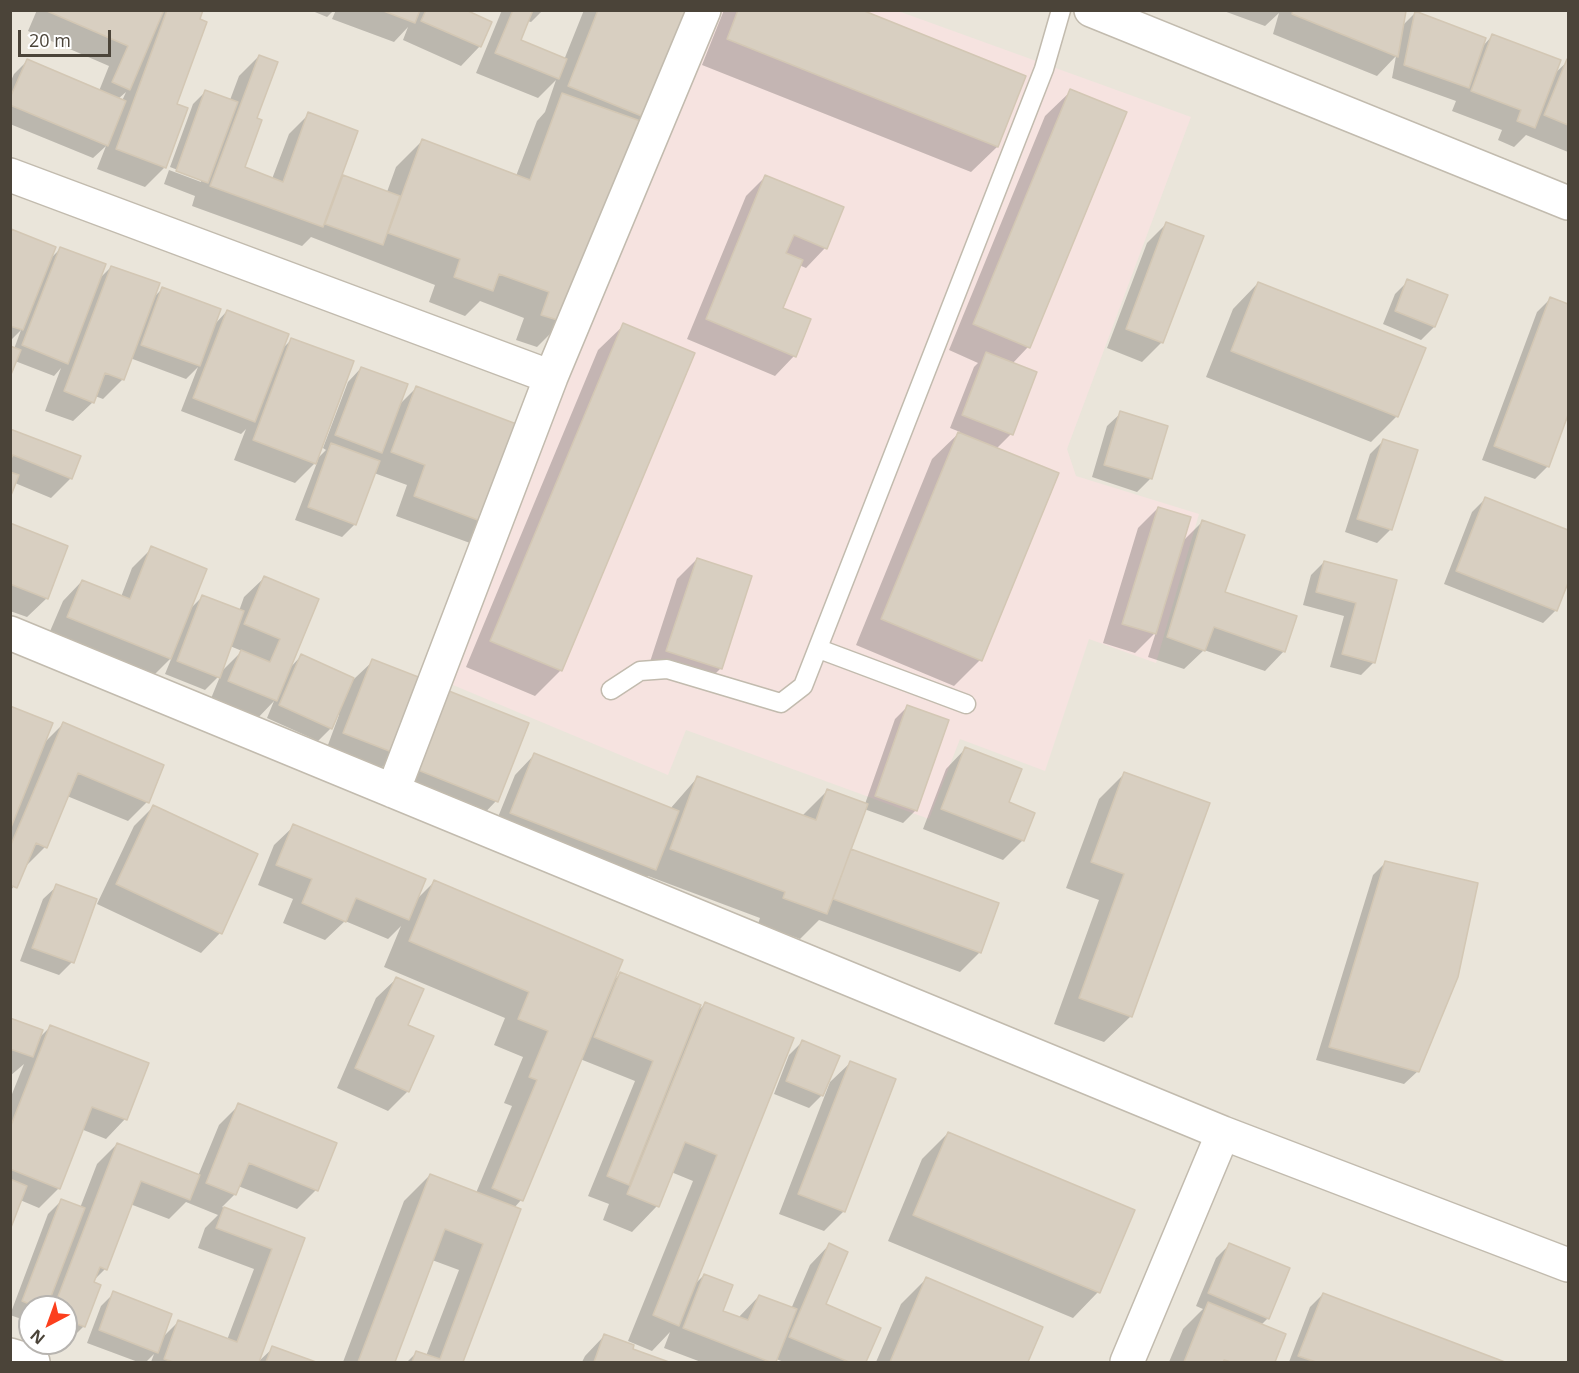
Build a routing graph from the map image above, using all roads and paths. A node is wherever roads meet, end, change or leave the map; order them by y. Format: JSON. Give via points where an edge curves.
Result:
{"nodes":[{"id":1,"x":704,"y":10,"type":"edge"},
{"id":2,"x":1061,"y":10,"type":"edge"},
{"id":3,"x":1091,"y":10,"type":"edge"},
{"id":4,"x":10,"y":176,"type":"edge"},
{"id":5,"x":1569,"y":203,"type":"edge"},
{"id":6,"x":551,"y":377,"type":"junction"},
{"id":7,"x":10,"y":633,"type":"edge"},
{"id":8,"x":819,"y":649,"type":"junction"},
{"id":9,"x":611,"y":690,"type":"dead end"},
{"id":10,"x":966,"y":704,"type":"dead end"},
{"id":11,"x":393,"y":791,"type":"junction"},
{"id":12,"x":1223,"y":1133,"type":"junction"},
{"id":13,"x":1569,"y":1265,"type":"edge"},
{"id":14,"x":10,"y":1354,"type":"edge"},
{"id":15,"x":33,"y":1362,"type":"edge"},
{"id":16,"x":1127,"y":1362,"type":"edge"}],
"edges":[{"from":1,"to":6,"type":"street"},
{"from":2,"to":8,"type":"lane","via":[[1039,80]]},
{"from":3,"to":5,"type":"street"},
{"from":4,"to":6,"type":"street"},
{"from":6,"to":11,"type":"street"},
{"from":7,"to":11,"type":"street"},
{"from":8,"to":9,"type":"lane","via":[[803,686],[781,702],[667,669],[640,671]]},
{"from":8,"to":10,"type":"lane"},
{"from":11,"to":12,"type":"street"},
{"from":12,"to":13,"type":"street"},
{"from":12,"to":16,"type":"street"},
{"from":14,"to":15,"type":"street"}]}
